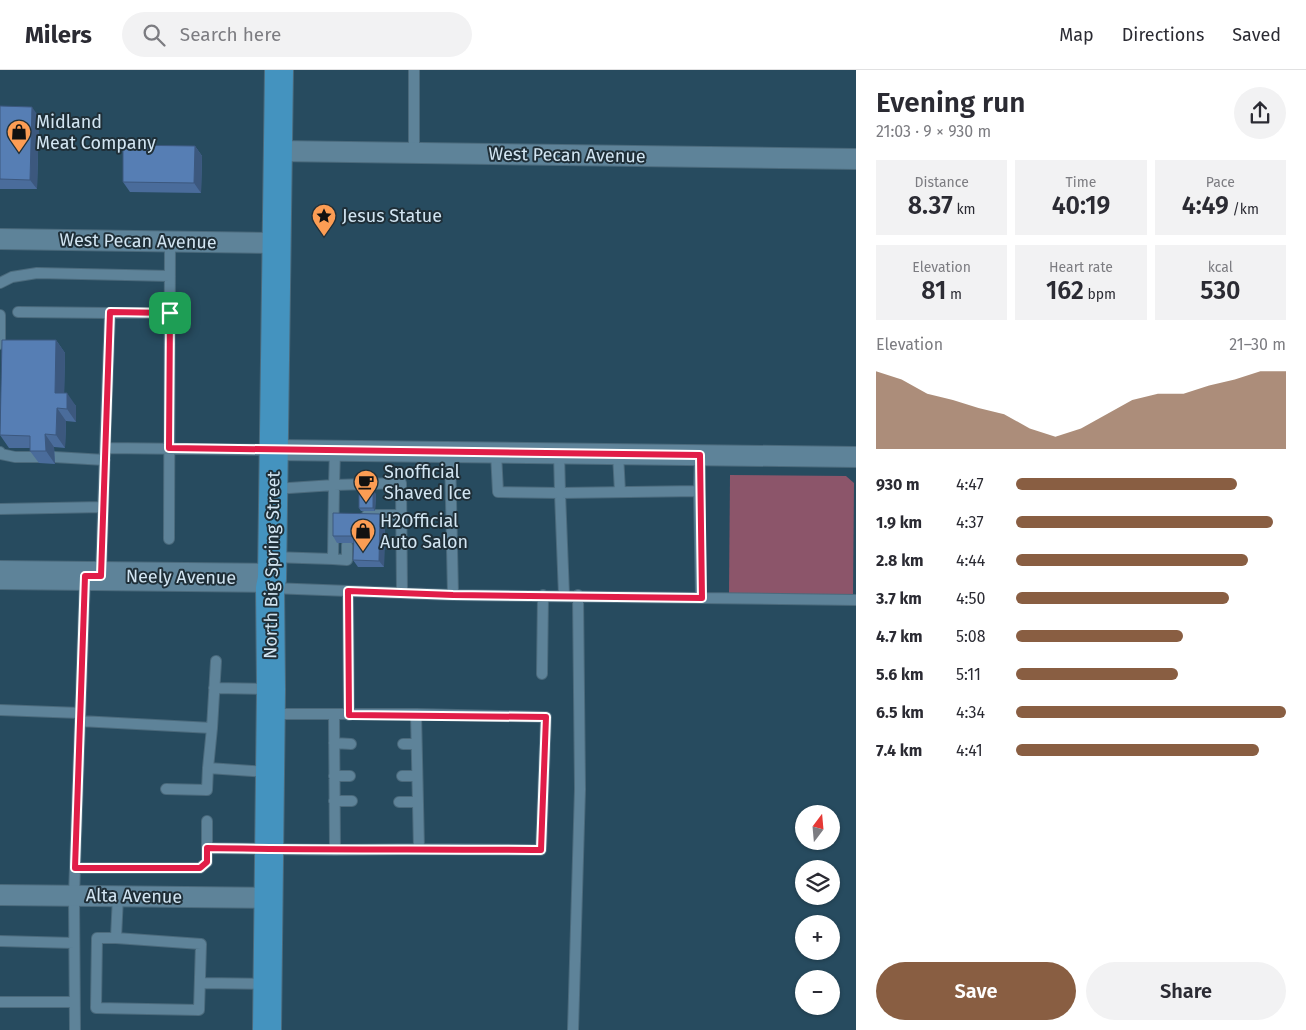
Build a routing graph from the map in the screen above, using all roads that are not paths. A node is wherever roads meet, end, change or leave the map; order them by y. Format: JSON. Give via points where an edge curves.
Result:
{"nodes":[{"id":1,"x":279,"y":70,"type":"edge"},
{"id":2,"x":414,"y":70,"type":"edge"},
{"id":3,"x":278,"y":151,"type":"junction"},
{"id":4,"x":414,"y":153,"type":"junction"},
{"id":5,"x":856,"y":160,"type":"edge"},
{"id":6,"x":0,"y":239,"type":"edge"},
{"id":7,"x":170,"y":242,"type":"junction"},
{"id":8,"x":276,"y":243,"type":"junction"},
{"id":9,"x":170,"y":276,"type":"junction"},
{"id":10,"x":0,"y":284,"type":"edge"},
{"id":11,"x":18,"y":312,"type":"dead end"},
{"id":12,"x":110,"y":312,"type":"junction"},
{"id":13,"x":170,"y":313,"type":"junction"},
{"id":14,"x":0,"y":315,"type":"edge"},
{"id":15,"x":0,"y":344,"type":"edge"},
{"id":16,"x":105,"y":448,"type":"junction"},
{"id":17,"x":169,"y":448,"type":"junction"},
{"id":18,"x":274,"y":450,"type":"junction"},
{"id":19,"x":335,"y":451,"type":"junction"},
{"id":20,"x":0,"y":452,"type":"edge"},
{"id":21,"x":450,"y":452,"type":"junction"},
{"id":22,"x":496,"y":453,"type":"junction"},
{"id":23,"x":559,"y":453,"type":"junction"},
{"id":24,"x":618,"y":454,"type":"junction"},
{"id":25,"x":700,"y":455,"type":"junction"},
{"id":26,"x":39,"y":456,"type":"edge"},
{"id":27,"x":54,"y":457,"type":"dead end"},
{"id":28,"x":856,"y":457,"type":"edge"},
{"id":29,"x":105,"y":460,"type":"junction"},
{"id":30,"x":334,"y":485,"type":"junction"},
{"id":31,"x":273,"y":489,"type":"junction"},
{"id":32,"x":699,"y":491,"type":"junction"},
{"id":33,"x":620,"y":492,"type":"junction"},
{"id":34,"x":560,"y":493,"type":"junction"},
{"id":35,"x":103,"y":507,"type":"junction"},
{"id":36,"x":0,"y":509,"type":"edge"},
{"id":37,"x":334,"y":514,"type":"junction"},
{"id":38,"x":401,"y":515,"type":"junction"},
{"id":39,"x":169,"y":539,"type":"dead end"},
{"id":40,"x":347,"y":545,"type":"edge"},
{"id":41,"x":333,"y":559,"type":"junction"},
{"id":42,"x":0,"y":575,"type":"edge"},
{"id":43,"x":271,"y":575,"type":"junction"},
{"id":44,"x":93,"y":576,"type":"junction"},
{"id":45,"x":348,"y":591,"type":"junction"},
{"id":46,"x":402,"y":593,"type":"junction"},
{"id":47,"x":453,"y":595,"type":"junction"},
{"id":48,"x":543,"y":595,"type":"junction"},
{"id":49,"x":564,"y":595,"type":"junction"},
{"id":50,"x":578,"y":595,"type":"junction"},
{"id":51,"x":702,"y":598,"type":"junction"},
{"id":52,"x":856,"y":600,"type":"edge"},
{"id":53,"x":216,"y":661,"type":"dead end"},
{"id":54,"x":542,"y":674,"type":"dead end"},
{"id":55,"x":214,"y":688,"type":"junction"},
{"id":56,"x":270,"y":701,"type":"junction"},
{"id":57,"x":0,"y":710,"type":"edge"},
{"id":58,"x":334,"y":714,"type":"junction"},
{"id":59,"x":416,"y":714,"type":"junction"},
{"id":60,"x":349,"y":715,"type":"junction"},
{"id":61,"x":80,"y":717,"type":"junction"},
{"id":62,"x":212,"y":728,"type":"junction"},
{"id":63,"x":334,"y":743,"type":"junction"},
{"id":64,"x":351,"y":744,"type":"dead end"},
{"id":65,"x":403,"y":744,"type":"dead end"},
{"id":66,"x":416,"y":744,"type":"junction"},
{"id":67,"x":208,"y":768,"type":"junction"},
{"id":68,"x":270,"y":772,"type":"junction"},
{"id":69,"x":334,"y":776,"type":"junction"},
{"id":70,"x":350,"y":776,"type":"dead end"},
{"id":71,"x":402,"y":776,"type":"dead end"},
{"id":72,"x":417,"y":776,"type":"junction"},
{"id":73,"x":166,"y":789,"type":"dead end"},
{"id":74,"x":334,"y":801,"type":"junction"},
{"id":75,"x":352,"y":801,"type":"dead end"},
{"id":76,"x":399,"y":802,"type":"dead end"},
{"id":77,"x":418,"y":802,"type":"junction"},
{"id":78,"x":207,"y":821,"type":"dead end"},
{"id":79,"x":207,"y":848,"type":"junction"},
{"id":80,"x":418,"y":849,"type":"junction"},
{"id":81,"x":269,"y":850,"type":"junction"},
{"id":82,"x":335,"y":850,"type":"junction"},
{"id":83,"x":75,"y":868,"type":"junction"},
{"id":84,"x":0,"y":895,"type":"edge"},
{"id":85,"x":74,"y":896,"type":"junction"},
{"id":86,"x":118,"y":896,"type":"junction"},
{"id":87,"x":268,"y":898,"type":"junction"},
{"id":88,"x":116,"y":938,"type":"junction"},
{"id":89,"x":0,"y":941,"type":"edge"},
{"id":90,"x":74,"y":943,"type":"junction"},
{"id":91,"x":200,"y":983,"type":"junction"},
{"id":92,"x":267,"y":984,"type":"junction"},
{"id":93,"x":0,"y":1002,"type":"edge"},
{"id":94,"x":74,"y":1002,"type":"junction"},
{"id":95,"x":75,"y":1030,"type":"edge"},
{"id":96,"x":267,"y":1030,"type":"edge"},
{"id":97,"x":573,"y":1030,"type":"edge"}],
"edges":[{"from":1,"to":3,"type":"highway","name":"North Big Spring Street"},
{"from":2,"to":4,"type":"lane"},
{"from":3,"to":4,"type":"street","name":"West Pecan Avenue"},
{"from":3,"to":8,"type":"highway","name":"North Big Spring Street"},
{"from":4,"to":5,"type":"street","name":"West Pecan Avenue"},
{"from":6,"to":7,"type":"street","name":"West Pecan Avenue"},
{"from":7,"to":8,"type":"street","name":"West Pecan Avenue"},
{"from":7,"to":9,"type":"lane"},
{"from":8,"to":18,"type":"highway","name":"North Big Spring Street"},
{"from":9,"to":10,"type":"lane","via":[[38,274],[12,277]]},
{"from":9,"to":13,"type":"lane"},
{"from":11,"to":12,"type":"lane"},
{"from":12,"to":13,"type":"lane"},
{"from":12,"to":16,"type":"lane"},
{"from":13,"to":17,"type":"lane"},
{"from":14,"to":15,"type":"lane"},
{"from":16,"to":17,"type":"lane"},
{"from":16,"to":29,"type":"lane"},
{"from":17,"to":18,"type":"lane"},
{"from":17,"to":39,"type":"lane"},
{"from":18,"to":19,"type":"street"},
{"from":18,"to":31,"type":"highway","name":"North Big Spring Street"},
{"from":19,"to":21,"type":"street"},
{"from":19,"to":30,"type":"lane"},
{"from":20,"to":26,"type":"lane","via":[[16,457]]},
{"from":21,"to":22,"type":"street"},
{"from":21,"to":47,"type":"lane"},
{"from":22,"to":23,"type":"street"},
{"from":22,"to":34,"type":"lane","via":[[498,492]]},
{"from":23,"to":24,"type":"street"},
{"from":23,"to":34,"type":"lane"},
{"from":24,"to":25,"type":"street"},
{"from":24,"to":33,"type":"lane"},
{"from":25,"to":28,"type":"street"},
{"from":25,"to":32,"type":"lane"},
{"from":27,"to":29,"type":"lane"},
{"from":29,"to":35,"type":"lane"},
{"from":30,"to":31,"type":"lane"},
{"from":30,"to":37,"type":"lane"},
{"from":30,"to":38,"type":"lane","via":[[401,483]]},
{"from":31,"to":43,"type":"highway","name":"North Big Spring Street"},
{"from":32,"to":33,"type":"lane"},
{"from":32,"to":51,"type":"lane"},
{"from":33,"to":34,"type":"lane"},
{"from":34,"to":49,"type":"lane"},
{"from":35,"to":36,"type":"lane"},
{"from":35,"to":44,"type":"lane"},
{"from":37,"to":38,"type":"lane"},
{"from":37,"to":41,"type":"lane"},
{"from":38,"to":46,"type":"lane"},
{"from":40,"to":41,"type":"lane","via":[[347,560]]},
{"from":41,"to":43,"type":"lane"},
{"from":42,"to":44,"type":"street","name":"Neely Avenue"},
{"from":43,"to":44,"type":"street","name":"Neely Avenue"},
{"from":43,"to":45,"type":"lane"},
{"from":43,"to":56,"type":"highway","name":"North Big Spring Street"},
{"from":44,"to":61,"type":"lane"},
{"from":45,"to":46,"type":"lane"},
{"from":45,"to":60,"type":"lane"},
{"from":46,"to":47,"type":"lane"},
{"from":47,"to":48,"type":"lane"},
{"from":48,"to":49,"type":"lane"},
{"from":48,"to":54,"type":"lane"},
{"from":49,"to":50,"type":"lane"},
{"from":50,"to":51,"type":"lane"},
{"from":50,"to":97,"type":"lane","via":[[580,789]]},
{"from":51,"to":52,"type":"lane"},
{"from":53,"to":55,"type":"lane"},
{"from":55,"to":56,"type":"lane"},
{"from":55,"to":62,"type":"lane"},
{"from":56,"to":58,"type":"lane"},
{"from":56,"to":68,"type":"highway","name":"North Big Spring Street"},
{"from":57,"to":61,"type":"lane"},
{"from":58,"to":60,"type":"lane"},
{"from":58,"to":63,"type":"lane"},
{"from":59,"to":60,"type":"lane"},
{"from":59,"to":66,"type":"lane"},
{"from":59,"to":80,"type":"lane","via":[[546,717],[541,850]]},
{"from":61,"to":62,"type":"lane"},
{"from":61,"to":83,"type":"lane"},
{"from":62,"to":67,"type":"lane"},
{"from":63,"to":64,"type":"lane"},
{"from":63,"to":69,"type":"lane"},
{"from":65,"to":66,"type":"lane"},
{"from":66,"to":72,"type":"lane"},
{"from":67,"to":68,"type":"lane"},
{"from":67,"to":73,"type":"lane","via":[[207,790]]},
{"from":68,"to":81,"type":"highway","name":"North Big Spring Street"},
{"from":69,"to":70,"type":"lane"},
{"from":69,"to":74,"type":"lane"},
{"from":71,"to":72,"type":"lane"},
{"from":72,"to":77,"type":"lane"},
{"from":74,"to":75,"type":"lane"},
{"from":74,"to":82,"type":"lane"},
{"from":76,"to":77,"type":"lane"},
{"from":77,"to":80,"type":"lane"},
{"from":78,"to":79,"type":"lane"},
{"from":79,"to":81,"type":"lane"},
{"from":79,"to":83,"type":"lane","via":[[207,862],[200,868]]},
{"from":80,"to":82,"type":"lane"},
{"from":81,"to":82,"type":"lane"},
{"from":81,"to":87,"type":"highway","name":"North Big Spring Street"},
{"from":83,"to":85,"type":"lane"},
{"from":84,"to":85,"type":"street","name":"Alta Avenue"},
{"from":85,"to":86,"type":"street","name":"Alta Avenue"},
{"from":85,"to":90,"type":"lane"},
{"from":86,"to":87,"type":"street","name":"Alta Avenue"},
{"from":86,"to":88,"type":"lane"},
{"from":87,"to":92,"type":"highway","name":"North Big Spring Street"},
{"from":88,"to":91,"type":"lane","via":[[201,944]]},
{"from":88,"to":91,"type":"lane","via":[[97,938],[96,1008],[198,1010]]},
{"from":89,"to":90,"type":"lane"},
{"from":90,"to":94,"type":"lane"},
{"from":91,"to":92,"type":"lane"},
{"from":92,"to":96,"type":"highway","name":"North Big Spring Street"},
{"from":93,"to":94,"type":"lane"},
{"from":94,"to":95,"type":"lane"}]}
